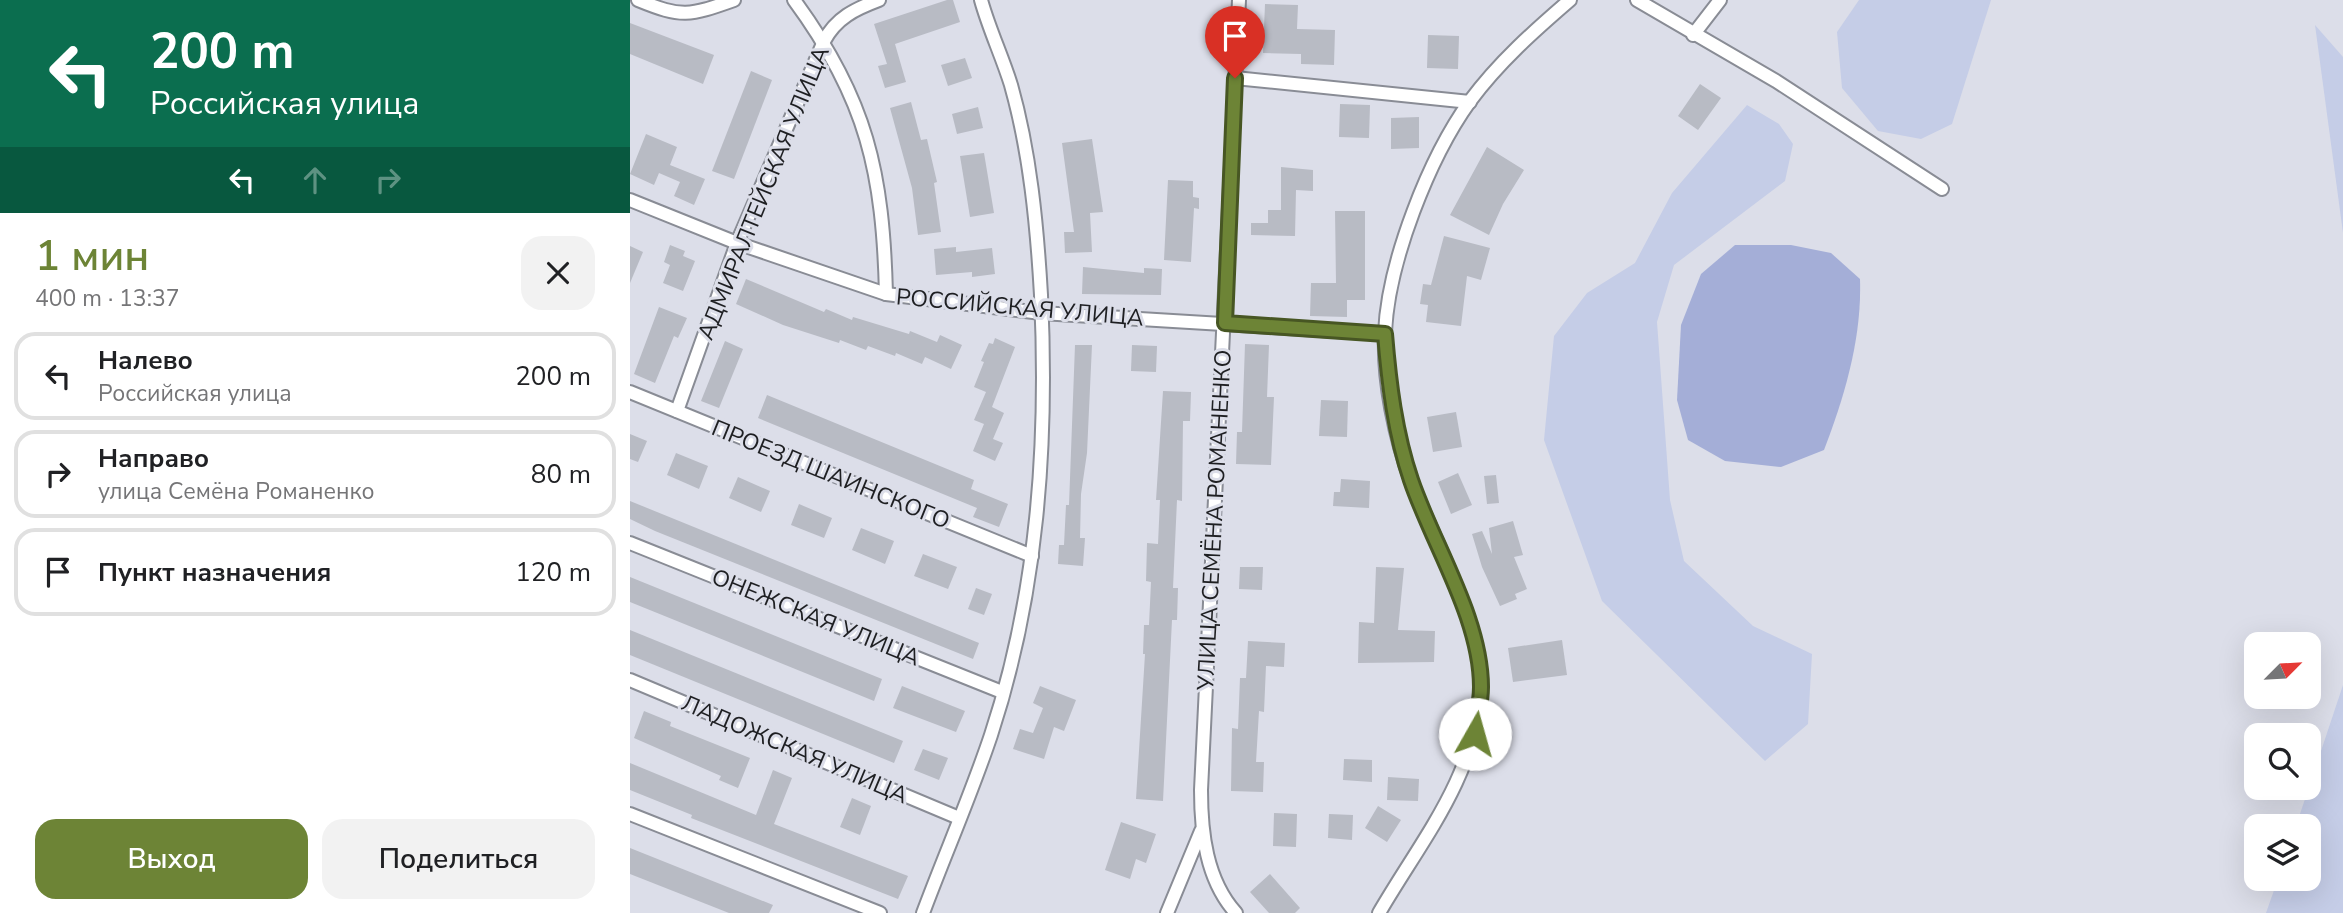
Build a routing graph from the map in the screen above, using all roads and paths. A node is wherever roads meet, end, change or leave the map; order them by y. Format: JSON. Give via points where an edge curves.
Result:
{"nodes":[{"id":1,"x":638,"y":0,"type":"edge"},
{"id":2,"x":733,"y":0,"type":"edge"},
{"id":3,"x":794,"y":0,"type":"edge"},
{"id":4,"x":878,"y":0,"type":"edge"},
{"id":5,"x":981,"y":0,"type":"edge"},
{"id":6,"x":1240,"y":0,"type":"edge"},
{"id":7,"x":1570,"y":0,"type":"edge"},
{"id":8,"x":1637,"y":0,"type":"edge"},
{"id":9,"x":1720,"y":0,"type":"edge"},
{"id":10,"x":1693,"y":35,"type":"junction"},
{"id":11,"x":824,"y":41,"type":"junction"},
{"id":12,"x":1235,"y":78,"type":"junction"},
{"id":13,"x":1470,"y":102,"type":"junction"},
{"id":14,"x":1942,"y":189,"type":"dead end"},
{"id":15,"x":630,"y":200,"type":"edge"},
{"id":16,"x":737,"y":243,"type":"junction"},
{"id":17,"x":886,"y":294,"type":"junction"},
{"id":18,"x":1041,"y":313,"type":"junction"},
{"id":19,"x":1225,"y":323,"type":"junction"},
{"id":20,"x":1385,"y":334,"type":"junction"},
{"id":21,"x":630,"y":392,"type":"edge"},
{"id":22,"x":677,"y":411,"type":"junction"},
{"id":23,"x":630,"y":543,"type":"edge"},
{"id":24,"x":1032,"y":556,"type":"junction"},
{"id":25,"x":630,"y":680,"type":"edge"},
{"id":26,"x":1002,"y":692,"type":"junction"},
{"id":27,"x":630,"y":814,"type":"edge"},
{"id":28,"x":959,"y":818,"type":"junction"},
{"id":29,"x":1201,"y":831,"type":"junction"},
{"id":30,"x":880,"y":913,"type":"edge"},
{"id":31,"x":923,"y":913,"type":"edge"},
{"id":32,"x":1167,"y":913,"type":"edge"},
{"id":33,"x":1236,"y":913,"type":"edge"},
{"id":34,"x":1380,"y":913,"type":"edge"}],
"edges":[{"from":1,"to":2,"type":"street","via":[[685,15]]},
{"from":3,"to":11,"type":"street"},
{"from":4,"to":11,"type":"street","name":"АДМИРАЛТЕЙСКАЯ УЛИЦА","via":[[832,25]]},
{"from":5,"to":18,"type":"street","via":[[1010,85],[1024,145],[1039,258]]},
{"from":6,"to":12,"type":"street","name":"УЛИЦА СЕМЁНА РОМАНЕНКО"},
{"from":7,"to":13,"type":"street","via":[[1517,46]]},
{"from":8,"to":10,"type":"street"},
{"from":9,"to":10,"type":"street"},
{"from":10,"to":14,"type":"street","via":[[1776,82]]},
{"from":11,"to":16,"type":"street","name":"АДМИРАЛТЕЙСКАЯ УЛИЦА"},
{"from":11,"to":17,"type":"street","via":[[858,106],[870,146]]},
{"from":12,"to":13,"type":"street"},
{"from":12,"to":19,"type":"street","name":"УЛИЦА СЕМЁНА РОМАНЕНКО"},
{"from":13,"to":20,"type":"street","via":[[1419,196]]},
{"from":15,"to":16,"type":"street","name":"РОССИЙСКАЯ УЛИЦА"},
{"from":16,"to":17,"type":"street","name":"РОССИЙСКАЯ УЛИЦА"},
{"from":16,"to":22,"type":"street","name":"АДМИРАЛТЕЙСКАЯ УЛИЦА"},
{"from":17,"to":18,"type":"street","name":"РОССИЙСКАЯ УЛИЦА"},
{"from":18,"to":19,"type":"street","name":"РОССИЙСКАЯ УЛИЦА"},
{"from":18,"to":24,"type":"street","via":[[1043,458]]},
{"from":19,"to":20,"type":"street","name":"РОССИЙСКАЯ УЛИЦА"},
{"from":19,"to":29,"type":"street","name":"УЛИЦА СЕМЁНА РОМАНЕНКО"},
{"from":20,"to":34,"type":"street","via":[[1401,447],[1467,616],[1481,686],[1475,734],[1449,802]]},
{"from":21,"to":22,"type":"street","name":"ПРОЕЗД ШАИНСКОГО"},
{"from":22,"to":24,"type":"street","name":"ПРОЕЗД ШАИНСКОГО"},
{"from":23,"to":26,"type":"street","name":"ОНЕЖСКАЯ УЛИЦА"},
{"from":24,"to":26,"type":"street"},
{"from":25,"to":28,"type":"street","name":"ЛАДОЖСКАЯ УЛИЦА"},
{"from":26,"to":28,"type":"street"},
{"from":27,"to":30,"type":"street"},
{"from":28,"to":31,"type":"street"},
{"from":29,"to":32,"type":"street","name":"УЛИЦА СЕМЁНА РОМАНЕНКО"},
{"from":29,"to":33,"type":"street","name":"УЛИЦА СЕМЁНА РОМАНЕНКО","via":[[1217,885]]}]}
